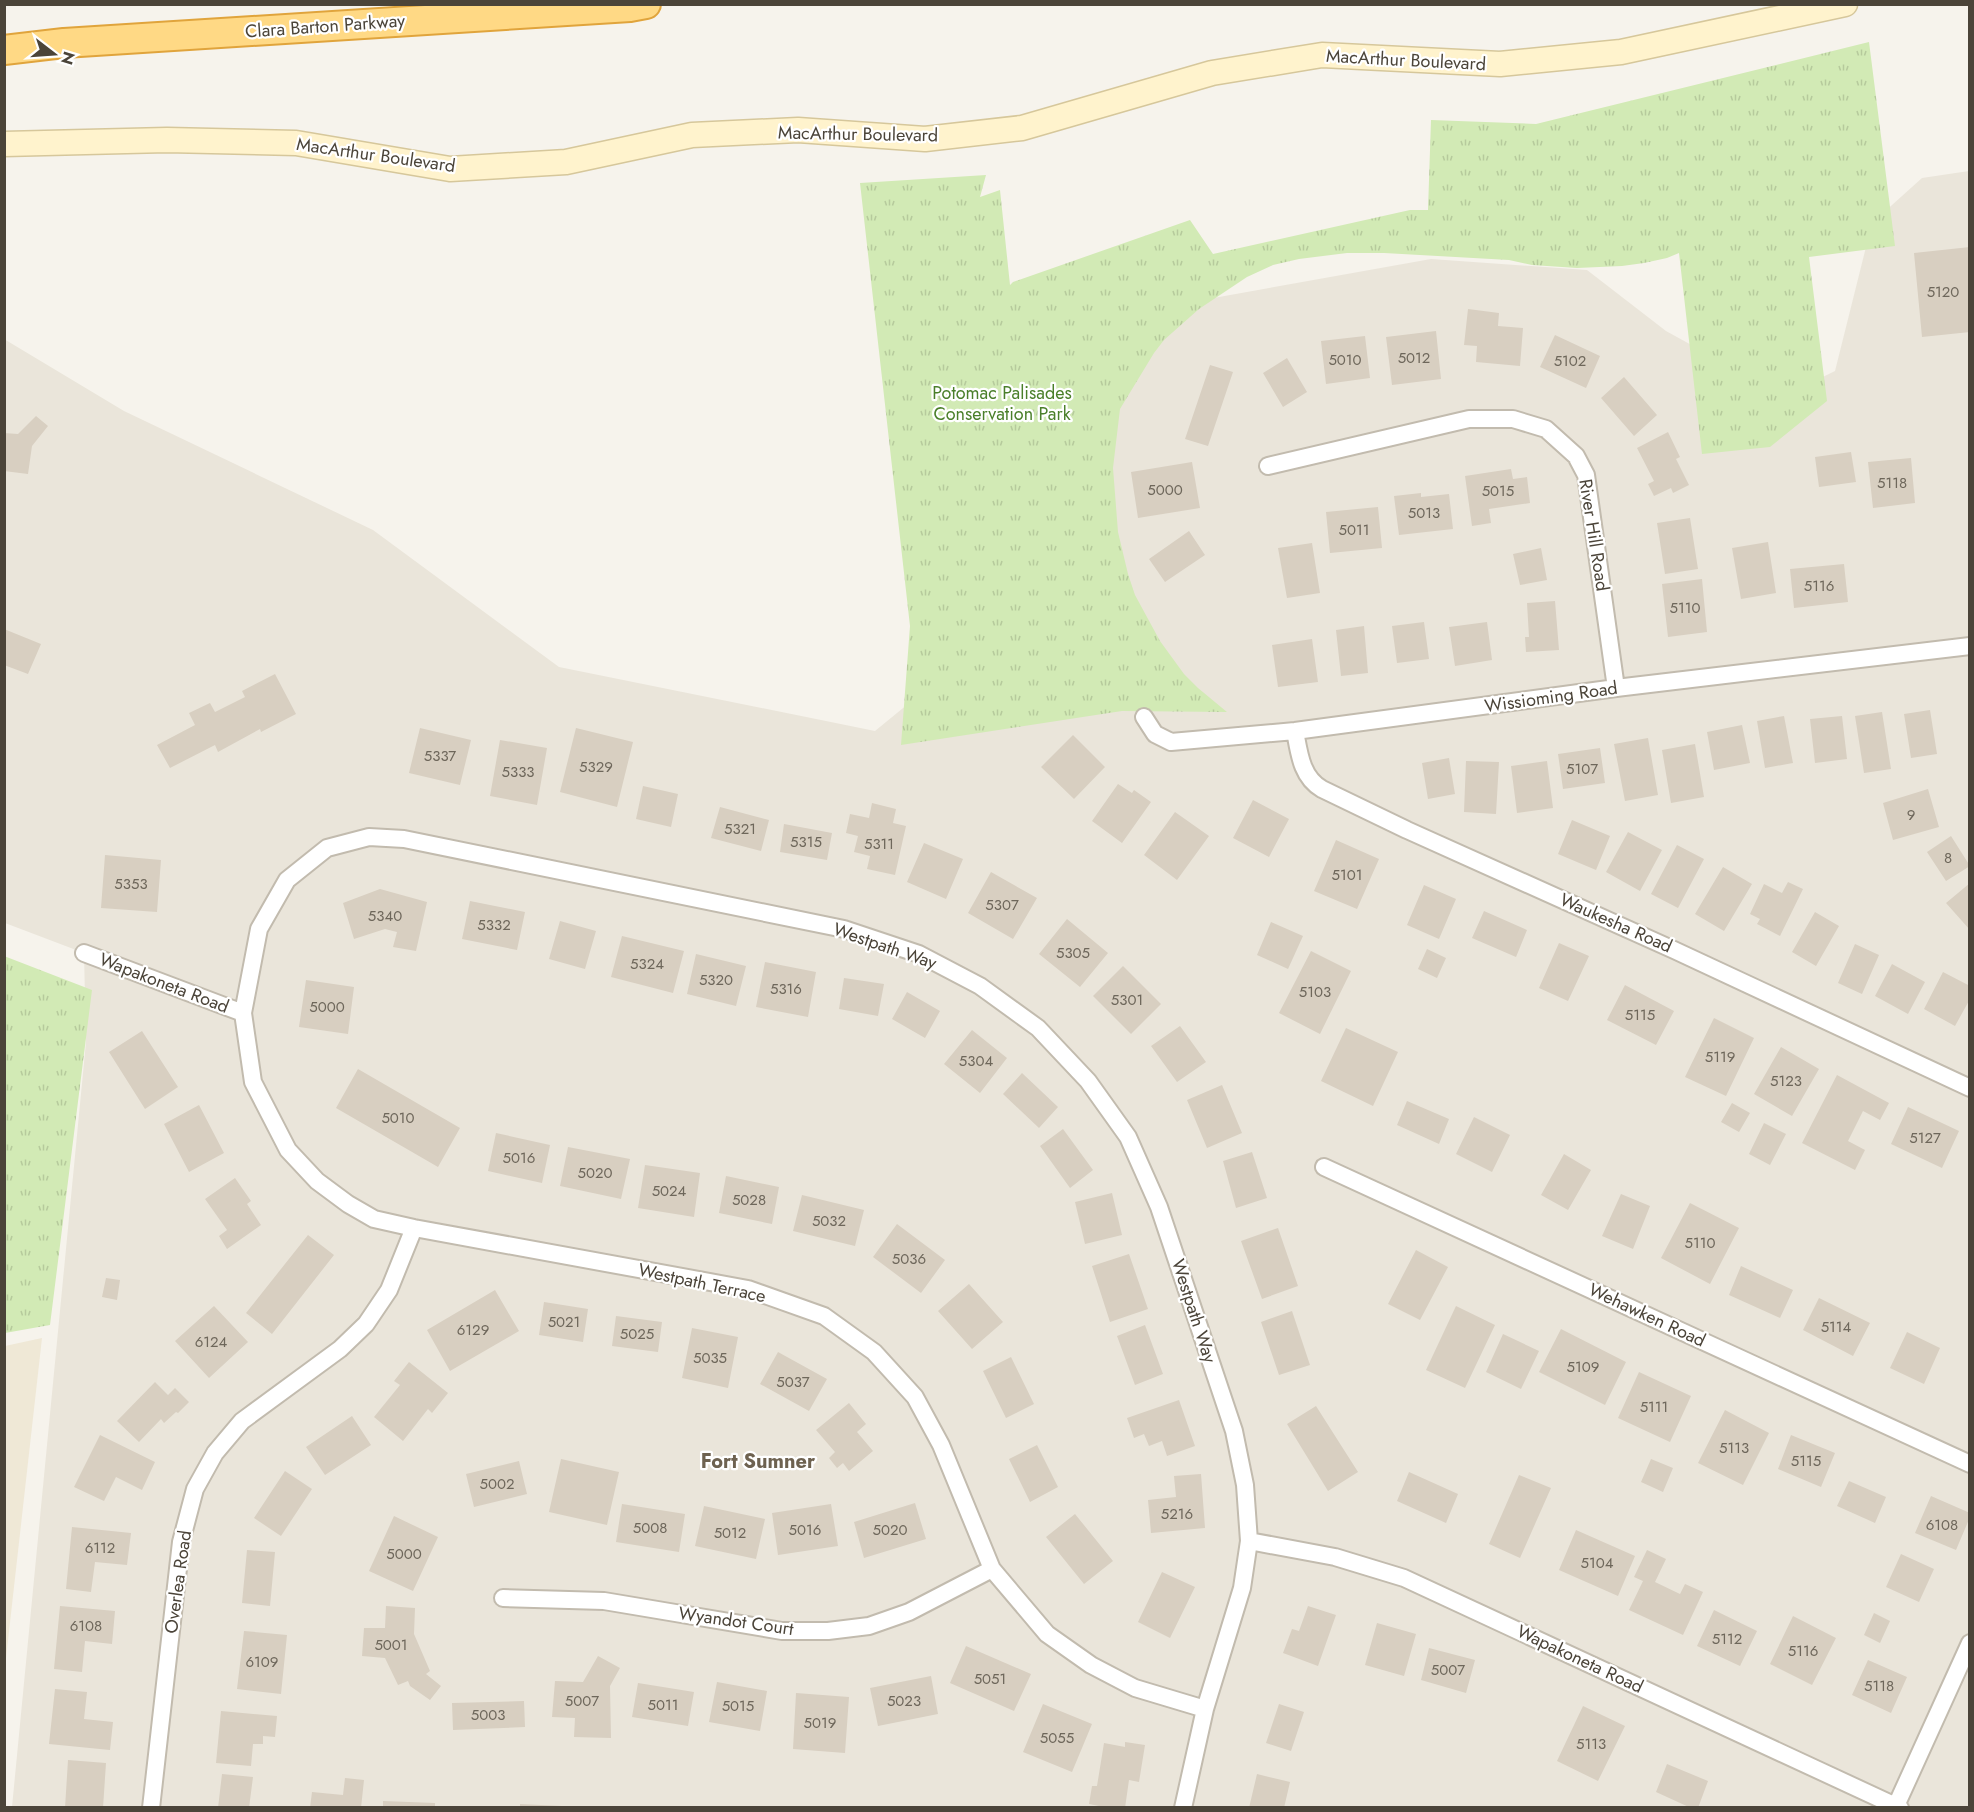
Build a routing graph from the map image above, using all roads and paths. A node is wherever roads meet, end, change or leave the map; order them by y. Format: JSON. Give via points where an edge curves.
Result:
{"nodes":[{"id":1,"x":646,"y":4,"type":"edge"},
{"id":2,"x":1845,"y":4,"type":"edge"},
{"id":3,"x":4,"y":50,"type":"edge"},
{"id":4,"x":4,"y":144,"type":"edge"},
{"id":5,"x":1268,"y":466,"type":"dead end"},
{"id":6,"x":1970,"y":646,"type":"edge"},
{"id":7,"x":1616,"y":688,"type":"junction"},
{"id":8,"x":1144,"y":717,"type":"dead end"},
{"id":9,"x":1295,"y":731,"type":"junction"},
{"id":10,"x":84,"y":953,"type":"dead end"},
{"id":11,"x":243,"y":1013,"type":"junction"},
{"id":12,"x":1970,"y":1088,"type":"edge"},
{"id":13,"x":1324,"y":1167,"type":"dead end"},
{"id":14,"x":414,"y":1228,"type":"junction"},
{"id":15,"x":1970,"y":1464,"type":"edge"},
{"id":16,"x":1249,"y":1541,"type":"junction"},
{"id":17,"x":992,"y":1569,"type":"junction"},
{"id":18,"x":503,"y":1598,"type":"dead end"},
{"id":19,"x":1970,"y":1643,"type":"edge"},
{"id":20,"x":1205,"y":1709,"type":"junction"},
{"id":21,"x":1897,"y":1807,"type":"edge"},
{"id":22,"x":151,"y":1808,"type":"edge"},
{"id":23,"x":1183,"y":1808,"type":"edge"}],
"edges":[{"from":1,"to":3,"type":"highway","name":"Clara Barton Parkway"},
{"from":2,"to":4,"type":"main road","name":"MacArthur Boulevard","via":[[1621,52],[1511,63],[1322,55],[1212,73],[1022,128],[925,138],[798,130],[692,135],[566,162],[450,169],[296,143],[167,140]]},
{"from":5,"to":7,"type":"street","name":"River Hill Road","via":[[1469,419],[1513,420],[1546,429],[1576,456],[1586,475]]},
{"from":6,"to":7,"type":"street","name":"Wissioming Road"},
{"from":7,"to":9,"type":"street","name":"Wissioming Road"},
{"from":8,"to":9,"type":"street","name":"Wissioming Road","via":[[1155,735],[1171,742]]},
{"from":9,"to":12,"type":"street","name":"Waukesha Road","via":[[1304,771],[1316,786]]},
{"from":10,"to":11,"type":"street","name":"Wapakoneta Road"},
{"from":11,"to":14,"type":"street","name":"Westpath Terrace","via":[[253,1082],[288,1150],[316,1181],[348,1204],[374,1219]]},
{"from":11,"to":16,"type":"street","name":"Westpath Way","via":[[259,929],[286,880],[327,848],[369,837],[404,839],[844,929],[920,954],[980,986],[1038,1028],[1088,1081],[1128,1137],[1159,1206],[1233,1431],[1245,1485]]},
{"from":13,"to":15,"type":"street","name":"Wehawken Road"},
{"from":14,"to":17,"type":"street","name":"Westpath Terrace","via":[[748,1289],[824,1316],[874,1352],[915,1397],[940,1445]]},
{"from":14,"to":22,"type":"street","name":"Overlea Road","via":[[390,1290],[366,1324],[340,1350],[242,1421],[215,1453],[195,1489],[181,1542]]},
{"from":16,"to":20,"type":"street","name":"Westpath Way","via":[[1242,1588]]},
{"from":16,"to":21,"type":"street","name":"Wapakoneta Road","via":[[1335,1557],[1404,1578]]},
{"from":17,"to":18,"type":"street","name":"Wyandot Court","via":[[909,1612],[869,1626],[828,1631],[782,1631],[604,1601]]},
{"from":17,"to":20,"type":"street","name":"Westpath Terrace","via":[[1047,1634],[1091,1665],[1135,1688]]},
{"from":19,"to":21,"type":"street"},
{"from":20,"to":23,"type":"street","name":"Westpath Way"}]}
